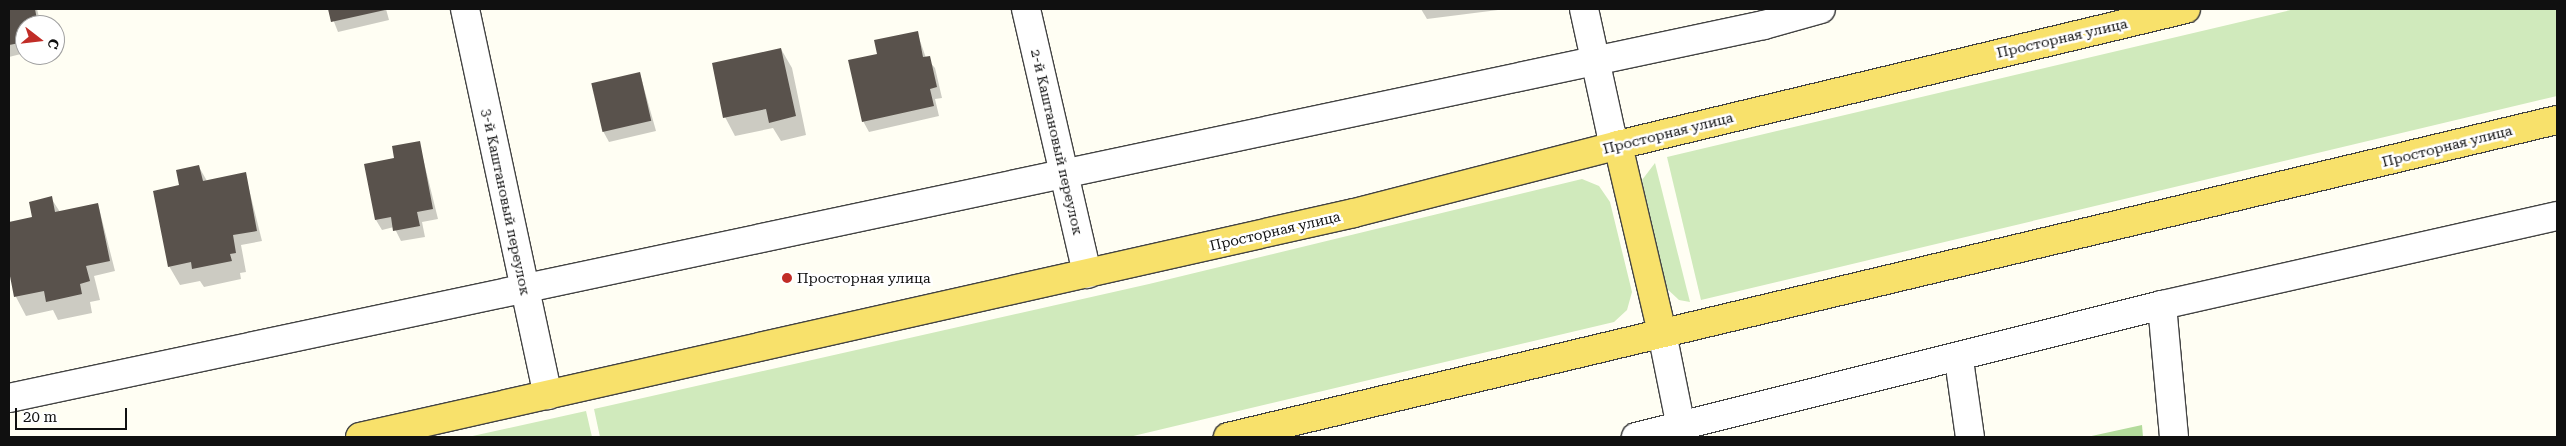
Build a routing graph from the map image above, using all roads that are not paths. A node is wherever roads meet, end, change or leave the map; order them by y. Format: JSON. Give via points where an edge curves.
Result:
{"nodes":[{"id":1,"x":465,"y":9,"type":"edge"},
{"id":2,"x":1026,"y":9,"type":"edge"},
{"id":3,"x":1584,"y":9,"type":"edge"},
{"id":4,"x":1820,"y":9,"type":"edge"},
{"id":5,"x":2186,"y":9,"type":"edge"},
{"id":6,"x":2157,"y":12,"type":"edge"},
{"id":7,"x":1595,"y":60,"type":"junction"},
{"id":8,"x":2557,"y":120,"type":"edge"},
{"id":9,"x":1618,"y":144,"type":"junction"},
{"id":10,"x":1064,"y":173,"type":"junction"},
{"id":11,"x":2557,"y":216,"type":"edge"},
{"id":12,"x":1087,"y":274,"type":"junction"},
{"id":13,"x":524,"y":288,"type":"junction"},
{"id":14,"x":2162,"y":305,"type":"junction"},
{"id":15,"x":1662,"y":334,"type":"junction"},
{"id":16,"x":1959,"y":360,"type":"junction"},
{"id":17,"x":548,"y":395,"type":"junction"},
{"id":18,"x":9,"y":398,"type":"edge"},
{"id":19,"x":1681,"y":427,"type":"junction"},
{"id":20,"x":360,"y":437,"type":"edge"},
{"id":21,"x":1228,"y":437,"type":"edge"},
{"id":22,"x":1636,"y":437,"type":"edge"},
{"id":23,"x":1970,"y":437,"type":"edge"},
{"id":24,"x":2174,"y":437,"type":"edge"}],
"edges":[{"from":1,"to":13,"type":"street","name":"3-й Каштановый переулок"},
{"from":2,"to":10,"type":"street","name":"2-й Каштановый переулок"},
{"from":3,"to":7,"type":"street"},
{"from":4,"to":7,"type":"street"},
{"from":5,"to":6,"type":"main road","name":"Просторная улица"},
{"from":6,"to":9,"type":"main road","name":"Просторная улица"},
{"from":7,"to":9,"type":"street"},
{"from":7,"to":10,"type":"street"},
{"from":8,"to":15,"type":"main road","name":"Просторная улица"},
{"from":9,"to":12,"type":"main road","name":"Просторная улица","via":[[1354,213]]},
{"from":9,"to":15,"type":"main road"},
{"from":10,"to":12,"type":"street","name":"2-й Каштановый переулок"},
{"from":10,"to":13,"type":"street"},
{"from":11,"to":14,"type":"street"},
{"from":12,"to":17,"type":"main road","name":"Просторная улица"},
{"from":13,"to":17,"type":"street","name":"3-й Каштановый переулок"},
{"from":13,"to":18,"type":"street"},
{"from":14,"to":16,"type":"street"},
{"from":14,"to":24,"type":"street"},
{"from":15,"to":19,"type":"street"},
{"from":15,"to":21,"type":"main road","name":"Просторная улица"},
{"from":16,"to":19,"type":"street"},
{"from":16,"to":23,"type":"street"},
{"from":17,"to":20,"type":"main road","name":"Просторная улица"},
{"from":19,"to":22,"type":"street"}]}
